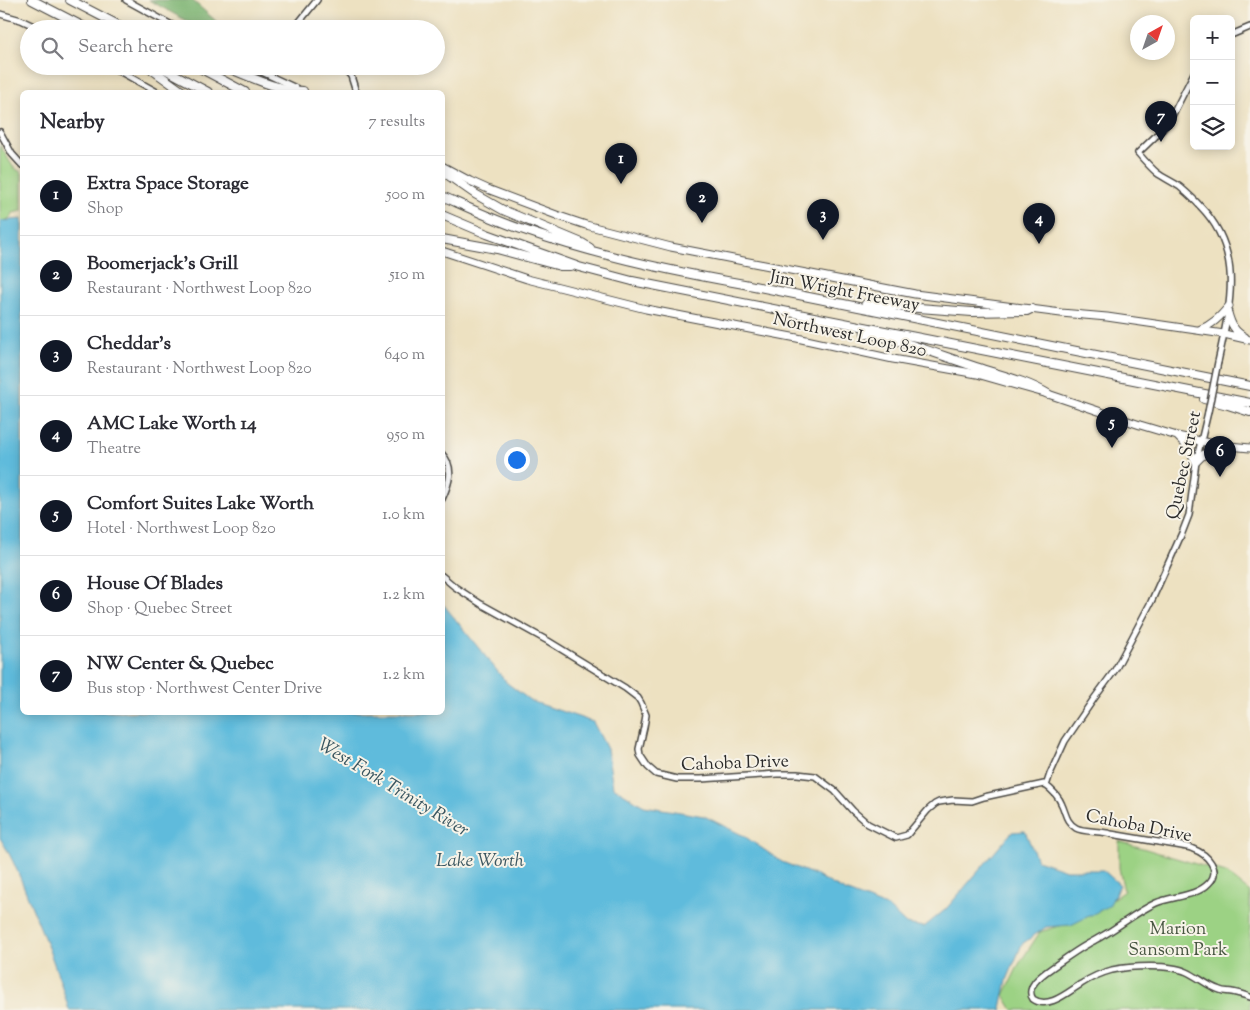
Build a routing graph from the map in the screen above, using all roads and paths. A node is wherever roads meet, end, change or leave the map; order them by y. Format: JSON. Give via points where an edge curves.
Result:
{"nodes":[{"id":1,"x":32,"y":0,"type":"edge"},
{"id":2,"x":70,"y":0,"type":"edge"},
{"id":3,"x":126,"y":0,"type":"edge"},
{"id":4,"x":318,"y":0,"type":"edge"},
{"id":5,"x":0,"y":14,"type":"edge"},
{"id":6,"x":21,"y":20,"type":"edge"},
{"id":7,"x":71,"y":20,"type":"edge"},
{"id":8,"x":109,"y":20,"type":"edge"},
{"id":9,"x":163,"y":20,"type":"edge"},
{"id":10,"x":303,"y":20,"type":"edge"},
{"id":11,"x":1250,"y":27,"type":"edge"},
{"id":12,"x":1235,"y":33,"type":"edge"},
{"id":13,"x":126,"y":75,"type":"edge"},
{"id":14,"x":159,"y":75,"type":"edge"},
{"id":15,"x":176,"y":75,"type":"edge"},
{"id":16,"x":213,"y":75,"type":"edge"},
{"id":17,"x":245,"y":75,"type":"edge"},
{"id":18,"x":268,"y":75,"type":"edge"},
{"id":19,"x":350,"y":75,"type":"edge"},
{"id":20,"x":1190,"y":81,"type":"edge"},
{"id":21,"x":153,"y":90,"type":"edge"},
{"id":22,"x":180,"y":90,"type":"edge"},
{"id":23,"x":204,"y":90,"type":"edge"},
{"id":24,"x":241,"y":90,"type":"edge"},
{"id":25,"x":287,"y":90,"type":"edge"},
{"id":26,"x":301,"y":90,"type":"edge"},
{"id":27,"x":356,"y":90,"type":"edge"},
{"id":28,"x":0,"y":132,"type":"edge"},
{"id":29,"x":20,"y":163,"type":"edge"},
{"id":30,"x":445,"y":168,"type":"edge"},
{"id":31,"x":445,"y":173,"type":"edge"},
{"id":32,"x":445,"y":197,"type":"edge"},
{"id":33,"x":445,"y":216,"type":"edge"},
{"id":34,"x":445,"y":239,"type":"edge"},
{"id":35,"x":445,"y":252,"type":"edge"},
{"id":36,"x":598,"y":253,"type":"junction"},
{"id":37,"x":579,"y":267,"type":"junction"},
{"id":38,"x":778,"y":291,"type":"junction"},
{"id":39,"x":1031,"y":309,"type":"junction"},
{"id":40,"x":1228,"y":309,"type":"junction"},
{"id":41,"x":818,"y":318,"type":"junction"},
{"id":42,"x":1197,"y":330,"type":"junction"},
{"id":43,"x":1224,"y":334,"type":"junction"},
{"id":44,"x":1250,"y":339,"type":"edge"},
{"id":45,"x":1138,"y":381,"type":"junction"},
{"id":46,"x":1250,"y":384,"type":"edge"},
{"id":47,"x":1048,"y":394,"type":"junction"},
{"id":48,"x":1250,"y":403,"type":"edge"},
{"id":49,"x":1250,"y":412,"type":"edge"},
{"id":50,"x":1177,"y":436,"type":"junction"},
{"id":51,"x":1201,"y":442,"type":"junction"},
{"id":52,"x":1218,"y":445,"type":"junction"},
{"id":53,"x":1250,"y":448,"type":"edge"},
{"id":54,"x":445,"y":458,"type":"edge"},
{"id":55,"x":1196,"y":462,"type":"junction"},
{"id":56,"x":445,"y":492,"type":"edge"},
{"id":57,"x":445,"y":579,"type":"edge"},
{"id":58,"x":1046,"y":786,"type":"junction"},
{"id":59,"x":1250,"y":997,"type":"edge"}],
"edges":[{"from":1,"to":7,"type":"highway"},
{"from":2,"to":8,"type":"highway"},
{"from":3,"to":9,"type":"street"},
{"from":4,"to":10,"type":"street"},
{"from":5,"to":6,"type":"street"},
{"from":11,"to":12,"type":"street"},
{"from":13,"to":21,"type":"street"},
{"from":14,"to":22,"type":"highway"},
{"from":15,"to":23,"type":"highway"},
{"from":16,"to":24,"type":"highway"},
{"from":17,"to":25,"type":"highway"},
{"from":18,"to":26,"type":"street"},
{"from":19,"to":27,"type":"street"},
{"from":20,"to":40,"type":"street","name":"Quebec Street","via":[[1164,129],[1138,153],[1157,173],[1200,206],[1217,228],[1230,264]]},
{"from":28,"to":29,"type":"street"},
{"from":30,"to":39,"type":"main road","via":[[513,200],[632,237],[915,294]]},
{"from":31,"to":36,"type":"highway","via":[[503,210],[582,243]]},
{"from":32,"to":36,"type":"highway","name":"Jim Wright Freeway","via":[[523,230]]},
{"from":33,"to":37,"type":"highway","name":"Jim Wright Freeway"},
{"from":34,"to":37,"type":"highway","via":[[560,266]]},
{"from":35,"to":47,"type":"main road","name":"Northwest Loop 820","via":[[527,279],[646,309],[977,374]]},
{"from":36,"to":38,"type":"highway","name":"Jim Wright Freeway"},
{"from":37,"to":41,"type":"highway","name":"Jim Wright Freeway","via":[[632,281]]},
{"from":38,"to":39,"type":"highway","via":[[796,290],[872,305],[972,312]]},
{"from":38,"to":46,"type":"highway","name":"Jim Wright Freeway"},
{"from":39,"to":42,"type":"main road"},
{"from":40,"to":42,"type":"main road","via":[[1214,322]]},
{"from":40,"to":43,"type":"street","name":"Quebec Street"},
{"from":40,"to":44,"type":"main road","via":[[1232,327]]},
{"from":41,"to":45,"type":"highway","name":"Jim Wright Freeway"},
{"from":41,"to":47,"type":"highway","via":[[826,325],[904,343],[1039,388]]},
{"from":42,"to":43,"type":"main road"},
{"from":43,"to":44,"type":"main road"},
{"from":43,"to":51,"type":"street","name":"Quebec Street","bridge":true},
{"from":45,"to":48,"type":"highway","name":"Jim Wright Freeway"},
{"from":45,"to":49,"type":"highway","via":[[1143,386]]},
{"from":47,"to":50,"type":"main road","name":"Northwest Loop 820"},
{"from":50,"to":51,"type":"main road","name":"Northwest Loop 820"},
{"from":50,"to":55,"type":"main road"},
{"from":51,"to":52,"type":"main road","name":"Northwest Loop 820"},
{"from":51,"to":55,"type":"street","name":"Quebec Street"},
{"from":52,"to":53,"type":"main road","name":"Northwest Loop 820"},
{"from":52,"to":55,"type":"main road"},
{"from":54,"to":56,"type":"street","via":[[450,477]]},
{"from":55,"to":58,"type":"street","name":"Quebec Street","via":[[1189,515],[1151,602],[1115,670],[1065,741]]},
{"from":57,"to":58,"type":"street","name":"Cahoba Drive","via":[[454,588],[548,641],[638,698],[646,715],[640,755],[659,775],[677,779],[777,774],[815,776],[868,824],[896,838],[907,835],[939,802],[972,801],[1041,784]]},
{"from":58,"to":59,"type":"street","name":"Cahoba Drive","via":[[1060,800],[1067,819],[1076,828],[1193,848],[1211,862],[1214,877],[1205,887],[1149,906],[1075,952],[1035,982],[1032,998],[1042,1005],[1050,1005],[1086,981],[1111,970],[1154,967],[1184,970],[1219,990]]}]}
